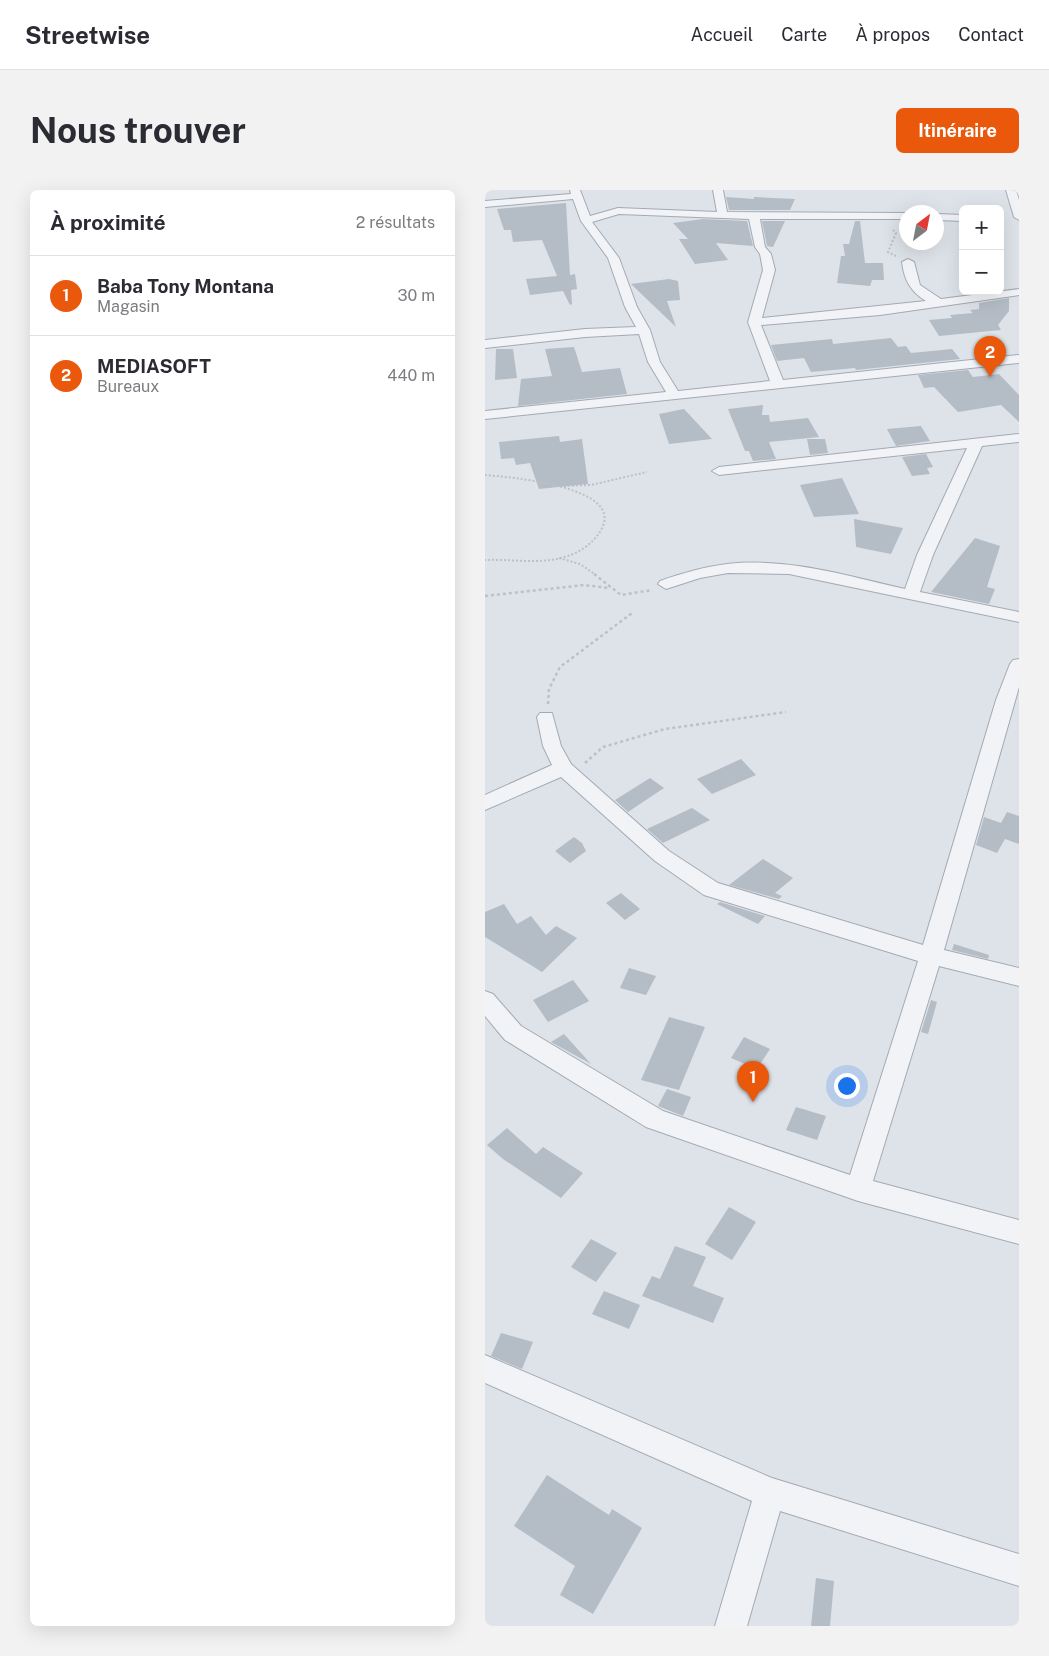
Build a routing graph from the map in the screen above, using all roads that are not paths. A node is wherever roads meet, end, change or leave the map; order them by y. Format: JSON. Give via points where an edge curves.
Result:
{"nodes":[{"id":1,"x":718,"y":190,"type":"edge"},
{"id":2,"x":1011,"y":190,"type":"edge"},
{"id":3,"x":576,"y":193,"type":"edge"},
{"id":4,"x":485,"y":204,"type":"edge"},
{"id":5,"x":723,"y":215,"type":"junction"},
{"id":6,"x":754,"y":216,"type":"junction"},
{"id":7,"x":899,"y":216,"type":"edge"},
{"id":8,"x":944,"y":217,"type":"edge"},
{"id":9,"x":959,"y":218,"type":"edge"},
{"id":10,"x":1017,"y":220,"type":"edge"},
{"id":11,"x":586,"y":221,"type":"junction"},
{"id":12,"x":908,"y":262,"type":"road end"},
{"id":13,"x":1019,"y":292,"type":"edge"},
{"id":14,"x":937,"y":302,"type":"junction"},
{"id":15,"x":754,"y":322,"type":"junction"},
{"id":16,"x":644,"y":330,"type":"junction"},
{"id":17,"x":485,"y":344,"type":"edge"},
{"id":18,"x":1019,"y":359,"type":"edge"},
{"id":19,"x":778,"y":384,"type":"junction"},
{"id":20,"x":674,"y":395,"type":"junction"},
{"id":21,"x":485,"y":415,"type":"edge"},
{"id":22,"x":1019,"y":438,"type":"edge"},
{"id":23,"x":976,"y":444,"type":"junction"},
{"id":24,"x":719,"y":471,"type":"dead end"},
{"id":25,"x":667,"y":584,"type":"road end"},
{"id":26,"x":911,"y":596,"type":"junction"},
{"id":27,"x":1019,"y":617,"type":"edge"},
{"id":28,"x":1019,"y":664,"type":"edge"},
{"id":29,"x":546,"y":717,"type":"road end"},
{"id":30,"x":563,"y":768,"type":"junction"},
{"id":31,"x":485,"y":803,"type":"edge"},
{"id":32,"x":931,"y":956,"type":"junction"},
{"id":33,"x":1019,"y":977,"type":"edge"},
{"id":34,"x":485,"y":1000,"type":"edge"},
{"id":35,"x":858,"y":1189,"type":"junction"},
{"id":36,"x":1019,"y":1232,"type":"edge"},
{"id":37,"x":485,"y":1368,"type":"edge"},
{"id":38,"x":770,"y":1493,"type":"junction"},
{"id":39,"x":1019,"y":1570,"type":"edge"},
{"id":40,"x":731,"y":1626,"type":"edge"}],
"edges":[{"from":1,"to":5,"type":"street"},
{"from":2,"to":10,"type":"street"},
{"from":3,"to":4,"type":"street"},
{"from":3,"to":11,"type":"street"},
{"from":5,"to":6,"type":"street"},
{"from":5,"to":11,"type":"street","via":[[618,211]]},
{"from":6,"to":7,"type":"street"},
{"from":6,"to":15,"type":"street","via":[[759,247],[765,254],[769,270]]},
{"from":8,"to":9,"type":"street"},
{"from":11,"to":16,"type":"street","via":[[613,258],[631,307]]},
{"from":12,"to":14,"type":"street","via":[[914,286]]},
{"from":13,"to":14,"type":"street"},
{"from":14,"to":15,"type":"street","via":[[880,311]]},
{"from":15,"to":19,"type":"street"},
{"from":16,"to":17,"type":"street"},
{"from":16,"to":20,"type":"street","via":[[654,362]]},
{"from":18,"to":19,"type":"street"},
{"from":19,"to":20,"type":"street"},
{"from":20,"to":21,"type":"street"},
{"from":22,"to":23,"type":"street"},
{"from":23,"to":24,"type":"street"},
{"from":23,"to":26,"type":"street","via":[[925,555]]},
{"from":25,"to":26,"type":"street","via":[[707,570],[767,568],[817,572]]},
{"from":26,"to":27,"type":"street"},
{"from":28,"to":32,"type":"street","via":[[1005,700]]},
{"from":29,"to":30,"type":"street","via":[[552,746]]},
{"from":30,"to":31,"type":"street"},
{"from":30,"to":32,"type":"street","via":[[662,856],[711,890]]},
{"from":32,"to":33,"type":"street"},
{"from":32,"to":35,"type":"street"},
{"from":34,"to":35,"type":"street","via":[[513,1034],[655,1118]]},
{"from":35,"to":36,"type":"street"},
{"from":37,"to":38,"type":"street"},
{"from":38,"to":39,"type":"street"},
{"from":38,"to":40,"type":"street"}]}
